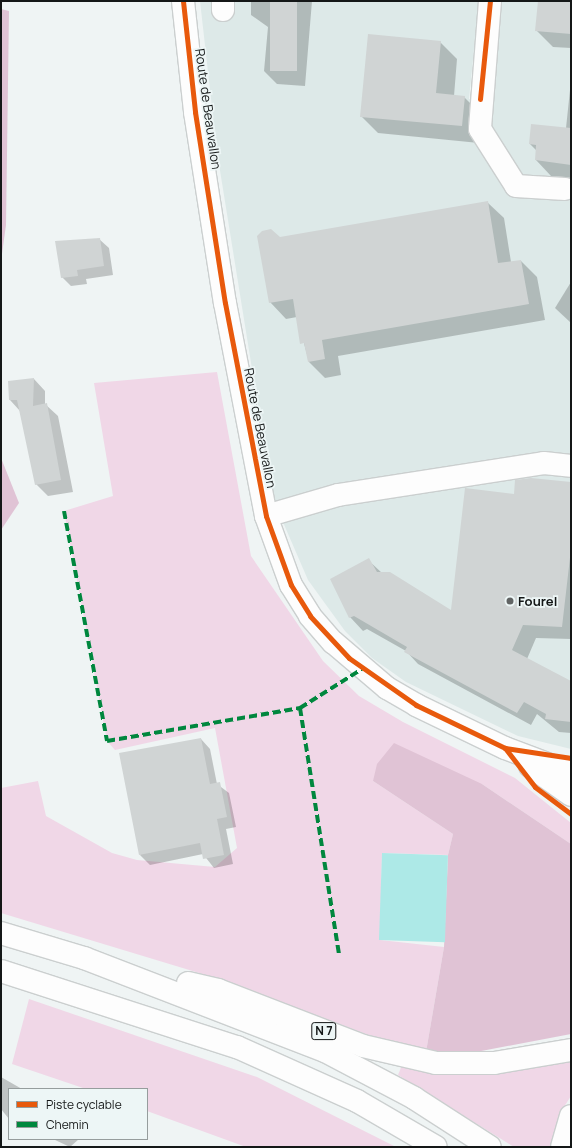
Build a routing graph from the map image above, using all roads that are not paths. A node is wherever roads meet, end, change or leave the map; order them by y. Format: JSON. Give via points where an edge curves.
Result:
{"nodes":[{"id":1,"x":183,"y":1,"type":"edge"},
{"id":2,"x":490,"y":1,"type":"edge"},
{"id":3,"x":565,"y":190,"type":"dead end"},
{"id":4,"x":571,"y":466,"type":"edge"},
{"id":5,"x":266,"y":516,"type":"junction"},
{"id":6,"x":505,"y":748,"type":"junction"},
{"id":7,"x":571,"y":773,"type":"edge"},
{"id":8,"x":571,"y":795,"type":"edge"},
{"id":9,"x":1,"y":933,"type":"edge"},
{"id":10,"x":84,"y":958,"type":"junction"},
{"id":11,"x":1,"y":970,"type":"edge"},
{"id":12,"x":571,"y":1050,"type":"edge"},
{"id":13,"x":571,"y":1116,"type":"edge"},
{"id":14,"x":413,"y":1132,"type":"junction"},
{"id":15,"x":431,"y":1147,"type":"edge"},
{"id":16,"x":436,"y":1147,"type":"edge"},
{"id":17,"x":490,"y":1147,"type":"edge"},
{"id":18,"x":562,"y":1147,"type":"edge"}],
"edges":[{"from":1,"to":5,"type":"main road","name":"Route de Beauvallon","via":[[195,112],[223,288]]},
{"from":2,"to":3,"type":"main road","via":[[480,99],[480,129],[516,186]]},
{"from":4,"to":5,"type":"main road","via":[[544,463],[338,495]]},
{"from":5,"to":6,"type":"main road","name":"Route de Beauvallon","via":[[291,585],[310,616],[349,658],[416,705]]},
{"from":6,"to":7,"type":"main road"},
{"from":6,"to":8,"type":"main road"},
{"from":9,"to":10,"type":"main road","number":"N 7"},
{"from":10,"to":12,"type":"main road","number":"N 7","via":[[218,990],[363,1046],[402,1056],[466,1064],[537,1058]]},
{"from":10,"to":17,"type":"main road","number":"N 7","via":[[325,1051],[414,1098]]},
{"from":11,"to":14,"type":"main road","via":[[178,1024],[237,1047],[319,1082]]},
{"from":13,"to":18,"type":"main road"},
{"from":14,"to":15,"type":"main road"},
{"from":14,"to":16,"type":"main road"}]}
